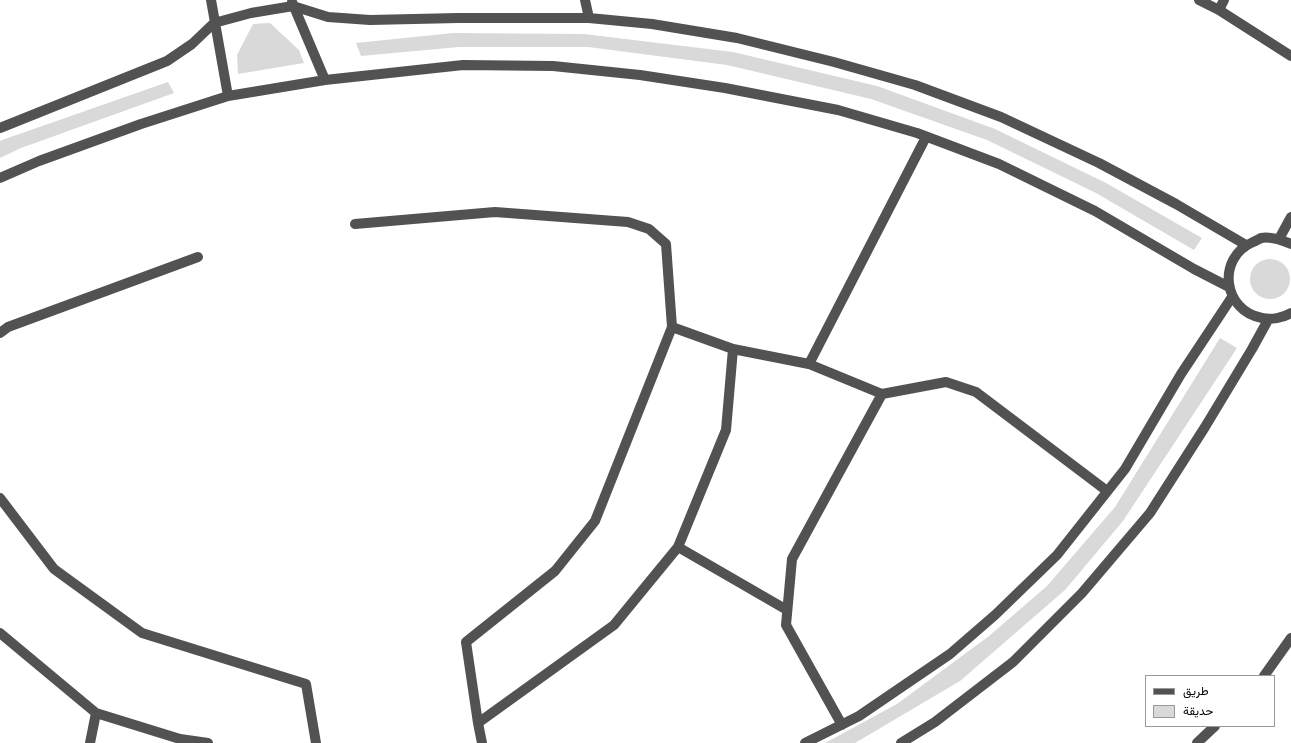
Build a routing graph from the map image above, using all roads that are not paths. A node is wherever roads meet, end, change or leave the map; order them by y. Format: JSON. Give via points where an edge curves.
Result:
{"nodes":[{"id":1,"x":210,"y":0,"type":"edge"},
{"id":2,"x":585,"y":0,"type":"edge"},
{"id":3,"x":1199,"y":0,"type":"edge"},
{"id":4,"x":1224,"y":0,"type":"edge"},
{"id":5,"x":292,"y":3,"type":"edge"},
{"id":6,"x":1219,"y":10,"type":"junction"},
{"id":7,"x":589,"y":18,"type":"junction"},
{"id":8,"x":214,"y":23,"type":"junction"},
{"id":9,"x":1291,"y":56,"type":"edge"},
{"id":10,"x":325,"y":80,"type":"junction"},
{"id":11,"x":228,"y":96,"type":"junction"},
{"id":12,"x":0,"y":128,"type":"edge"},
{"id":13,"x":926,"y":137,"type":"junction"},
{"id":14,"x":0,"y":178,"type":"edge"},
{"id":15,"x":1291,"y":217,"type":"edge"},
{"id":16,"x":355,"y":224,"type":"dead end"},
{"id":17,"x":1279,"y":239,"type":"junction"},
{"id":18,"x":1291,"y":244,"type":"edge"},
{"id":19,"x":1246,"y":245,"type":"junction"},
{"id":20,"x":198,"y":257,"type":"dead end"},
{"id":21,"x":1230,"y":292,"type":"junction"},
{"id":22,"x":1289,"y":316,"type":"edge"},
{"id":23,"x":1268,"y":320,"type":"junction"},
{"id":24,"x":672,"y":327,"type":"junction"},
{"id":25,"x":0,"y":333,"type":"edge"},
{"id":26,"x":733,"y":350,"type":"junction"},
{"id":27,"x":810,"y":364,"type":"junction"},
{"id":28,"x":882,"y":394,"type":"junction"},
{"id":29,"x":1107,"y":491,"type":"junction"},
{"id":30,"x":0,"y":498,"type":"edge"},
{"id":31,"x":678,"y":547,"type":"junction"},
{"id":32,"x":787,"y":610,"type":"junction"},
{"id":33,"x":0,"y":633,"type":"edge"},
{"id":34,"x":1291,"y":638,"type":"edge"},
{"id":35,"x":1265,"y":675,"type":"edge"},
{"id":36,"x":96,"y":712,"type":"junction"},
{"id":37,"x":478,"y":723,"type":"junction"},
{"id":38,"x":842,"y":725,"type":"junction"},
{"id":39,"x":1214,"y":727,"type":"edge"},
{"id":40,"x":90,"y":743,"type":"edge"},
{"id":41,"x":208,"y":743,"type":"edge"},
{"id":42,"x":316,"y":743,"type":"edge"},
{"id":43,"x":482,"y":743,"type":"edge"},
{"id":44,"x":805,"y":743,"type":"edge"},
{"id":45,"x":901,"y":743,"type":"edge"},
{"id":46,"x":1197,"y":743,"type":"edge"}],
"edges":[{"from":1,"to":8,"type":"street"},
{"from":2,"to":7,"type":"street"},
{"from":3,"to":6,"type":"street"},
{"from":4,"to":6,"type":"street"},
{"from":5,"to":7,"type":"street","via":[[328,17],[370,20]]},
{"from":5,"to":8,"type":"street"},
{"from":5,"to":10,"type":"street"},
{"from":6,"to":9,"type":"street"},
{"from":7,"to":19,"type":"street","via":[[652,24],[736,38],[915,85],[1001,117],[1099,163]]},
{"from":8,"to":11,"type":"street"},
{"from":8,"to":12,"type":"street","via":[[192,44],[167,61]]},
{"from":10,"to":11,"type":"street"},
{"from":10,"to":13,"type":"street","via":[[463,65],[553,66],[640,75],[725,88],[838,110]]},
{"from":11,"to":14,"type":"street","via":[[141,124]]},
{"from":13,"to":21,"type":"street","via":[[999,164],[1095,211]]},
{"from":13,"to":27,"type":"street"},
{"from":15,"to":17,"type":"street"},
{"from":16,"to":24,"type":"street","via":[[495,212],[628,222],[648,229],[666,244]]},
{"from":17,"to":18,"type":"street"},
{"from":17,"to":19,"type":"street","via":[[1262,238]]},
{"from":19,"to":21,"type":"street","via":[[1234,256],[1228,271]]},
{"from":20,"to":25,"type":"street","via":[[8,327]]},
{"from":21,"to":23,"type":"street","via":[[1241,309],[1253,317]]},
{"from":21,"to":29,"type":"street","via":[[1125,469]]},
{"from":22,"to":23,"type":"street"},
{"from":23,"to":45,"type":"street","via":[[1205,427],[1150,513],[1082,593],[1013,662],[935,722]]},
{"from":24,"to":26,"type":"street"},
{"from":24,"to":37,"type":"street","via":[[596,521],[555,571],[466,642]]},
{"from":26,"to":27,"type":"street"},
{"from":26,"to":31,"type":"street","via":[[726,430]]},
{"from":27,"to":28,"type":"street"},
{"from":28,"to":29,"type":"street","via":[[946,382],[976,392]]},
{"from":28,"to":32,"type":"street","via":[[792,559]]},
{"from":29,"to":38,"type":"street","via":[[1056,555],[995,615],[950,654]]},
{"from":30,"to":42,"type":"street","via":[[54,570],[142,633],[306,684]]},
{"from":31,"to":32,"type":"street"},
{"from":31,"to":37,"type":"street","via":[[614,625]]},
{"from":32,"to":38,"type":"street","via":[[786,625]]},
{"from":33,"to":36,"type":"street"},
{"from":34,"to":35,"type":"street"},
{"from":36,"to":40,"type":"street"},
{"from":36,"to":41,"type":"street","via":[[180,739]]},
{"from":37,"to":43,"type":"street"},
{"from":38,"to":44,"type":"street"},
{"from":39,"to":46,"type":"street"}]}
